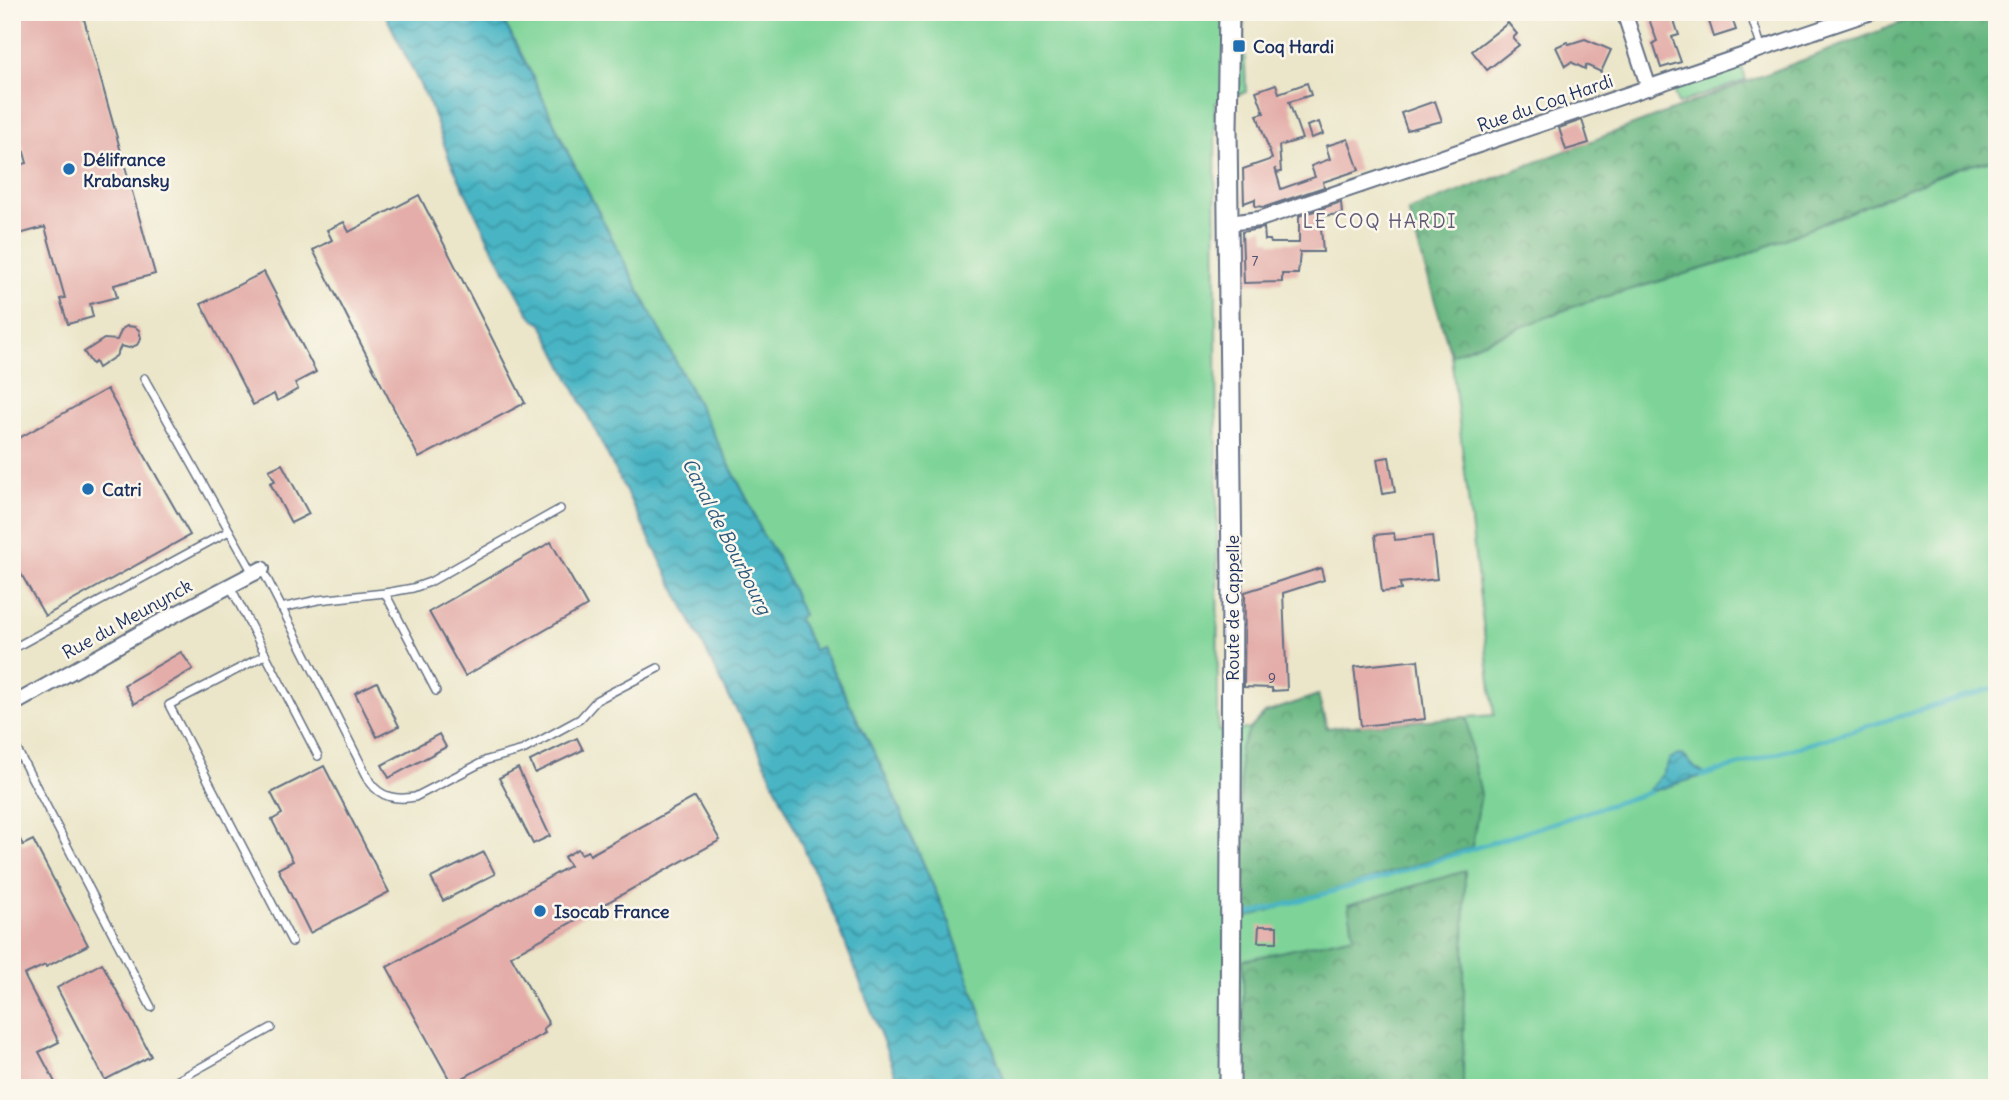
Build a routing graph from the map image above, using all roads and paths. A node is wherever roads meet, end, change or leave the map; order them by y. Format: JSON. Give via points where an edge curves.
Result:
{"nodes":[{"id":1,"x":1219,"y":12,"type":"edge"},
{"id":2,"x":1229,"y":12,"type":"edge"},
{"id":3,"x":1624,"y":12,"type":"edge"},
{"id":4,"x":1750,"y":12,"type":"edge"},
{"id":5,"x":1871,"y":12,"type":"edge"},
{"id":6,"x":1762,"y":50,"type":"junction"},
{"id":7,"x":1649,"y":88,"type":"junction"},
{"id":8,"x":1227,"y":128,"type":"junction"},
{"id":9,"x":1228,"y":223,"type":"junction"},
{"id":10,"x":144,"y":378,"type":"dead end"},
{"id":11,"x":560,"y":509,"type":"dead end"},
{"id":12,"x":229,"y":531,"type":"junction"},
{"id":13,"x":257,"y":571,"type":"junction"},
{"id":14,"x":230,"y":586,"type":"junction"},
{"id":15,"x":386,"y":593,"type":"junction"},
{"id":16,"x":281,"y":608,"type":"junction"},
{"id":17,"x":12,"y":649,"type":"edge"},
{"id":18,"x":265,"y":655,"type":"junction"},
{"id":19,"x":658,"y":668,"type":"dead end"},
{"id":20,"x":436,"y":691,"type":"dead end"},
{"id":21,"x":12,"y":705,"type":"edge"},
{"id":22,"x":12,"y":740,"type":"edge"},
{"id":23,"x":318,"y":756,"type":"dead end"},
{"id":24,"x":292,"y":942,"type":"dead end"},
{"id":25,"x":151,"y":1007,"type":"dead end"},
{"id":26,"x":271,"y":1028,"type":"dead end"},
{"id":27,"x":164,"y":1088,"type":"edge"},
{"id":28,"x":1230,"y":1088,"type":"edge"}],
"edges":[{"from":1,"to":8,"type":"main road","name":"Route de Cappelle"},
{"from":2,"to":8,"type":"main road","name":"Route de Cappelle"},
{"from":3,"to":7,"type":"street"},
{"from":4,"to":6,"type":"lane"},
{"from":5,"to":6,"type":"street","name":"Rue du Coq Hardi"},
{"from":6,"to":7,"type":"street","name":"Rue du Coq Hardi"},
{"from":7,"to":9,"type":"street","name":"Rue du Coq Hardi","via":[[1260,219]]},
{"from":8,"to":9,"type":"main road","name":"Route de Cappelle"},
{"from":9,"to":28,"type":"main road","name":"Route de Cappelle"},
{"from":10,"to":12,"type":"lane"},
{"from":11,"to":15,"type":"lane","via":[[430,582]]},
{"from":12,"to":13,"type":"lane"},
{"from":12,"to":17,"type":"lane"},
{"from":13,"to":14,"type":"street","name":"Rue du Meunynck"},
{"from":13,"to":16,"type":"lane"},
{"from":14,"to":18,"type":"lane"},
{"from":14,"to":21,"type":"street","name":"Rue du Meunynck"},
{"from":15,"to":16,"type":"lane"},
{"from":15,"to":20,"type":"lane"},
{"from":16,"to":19,"type":"lane","via":[[370,782],[392,797],[422,794],[487,760],[523,750],[580,719],[597,700]]},
{"from":18,"to":23,"type":"lane"},
{"from":18,"to":24,"type":"lane","via":[[169,705]]},
{"from":22,"to":25,"type":"lane"},
{"from":26,"to":27,"type":"lane"}]}
